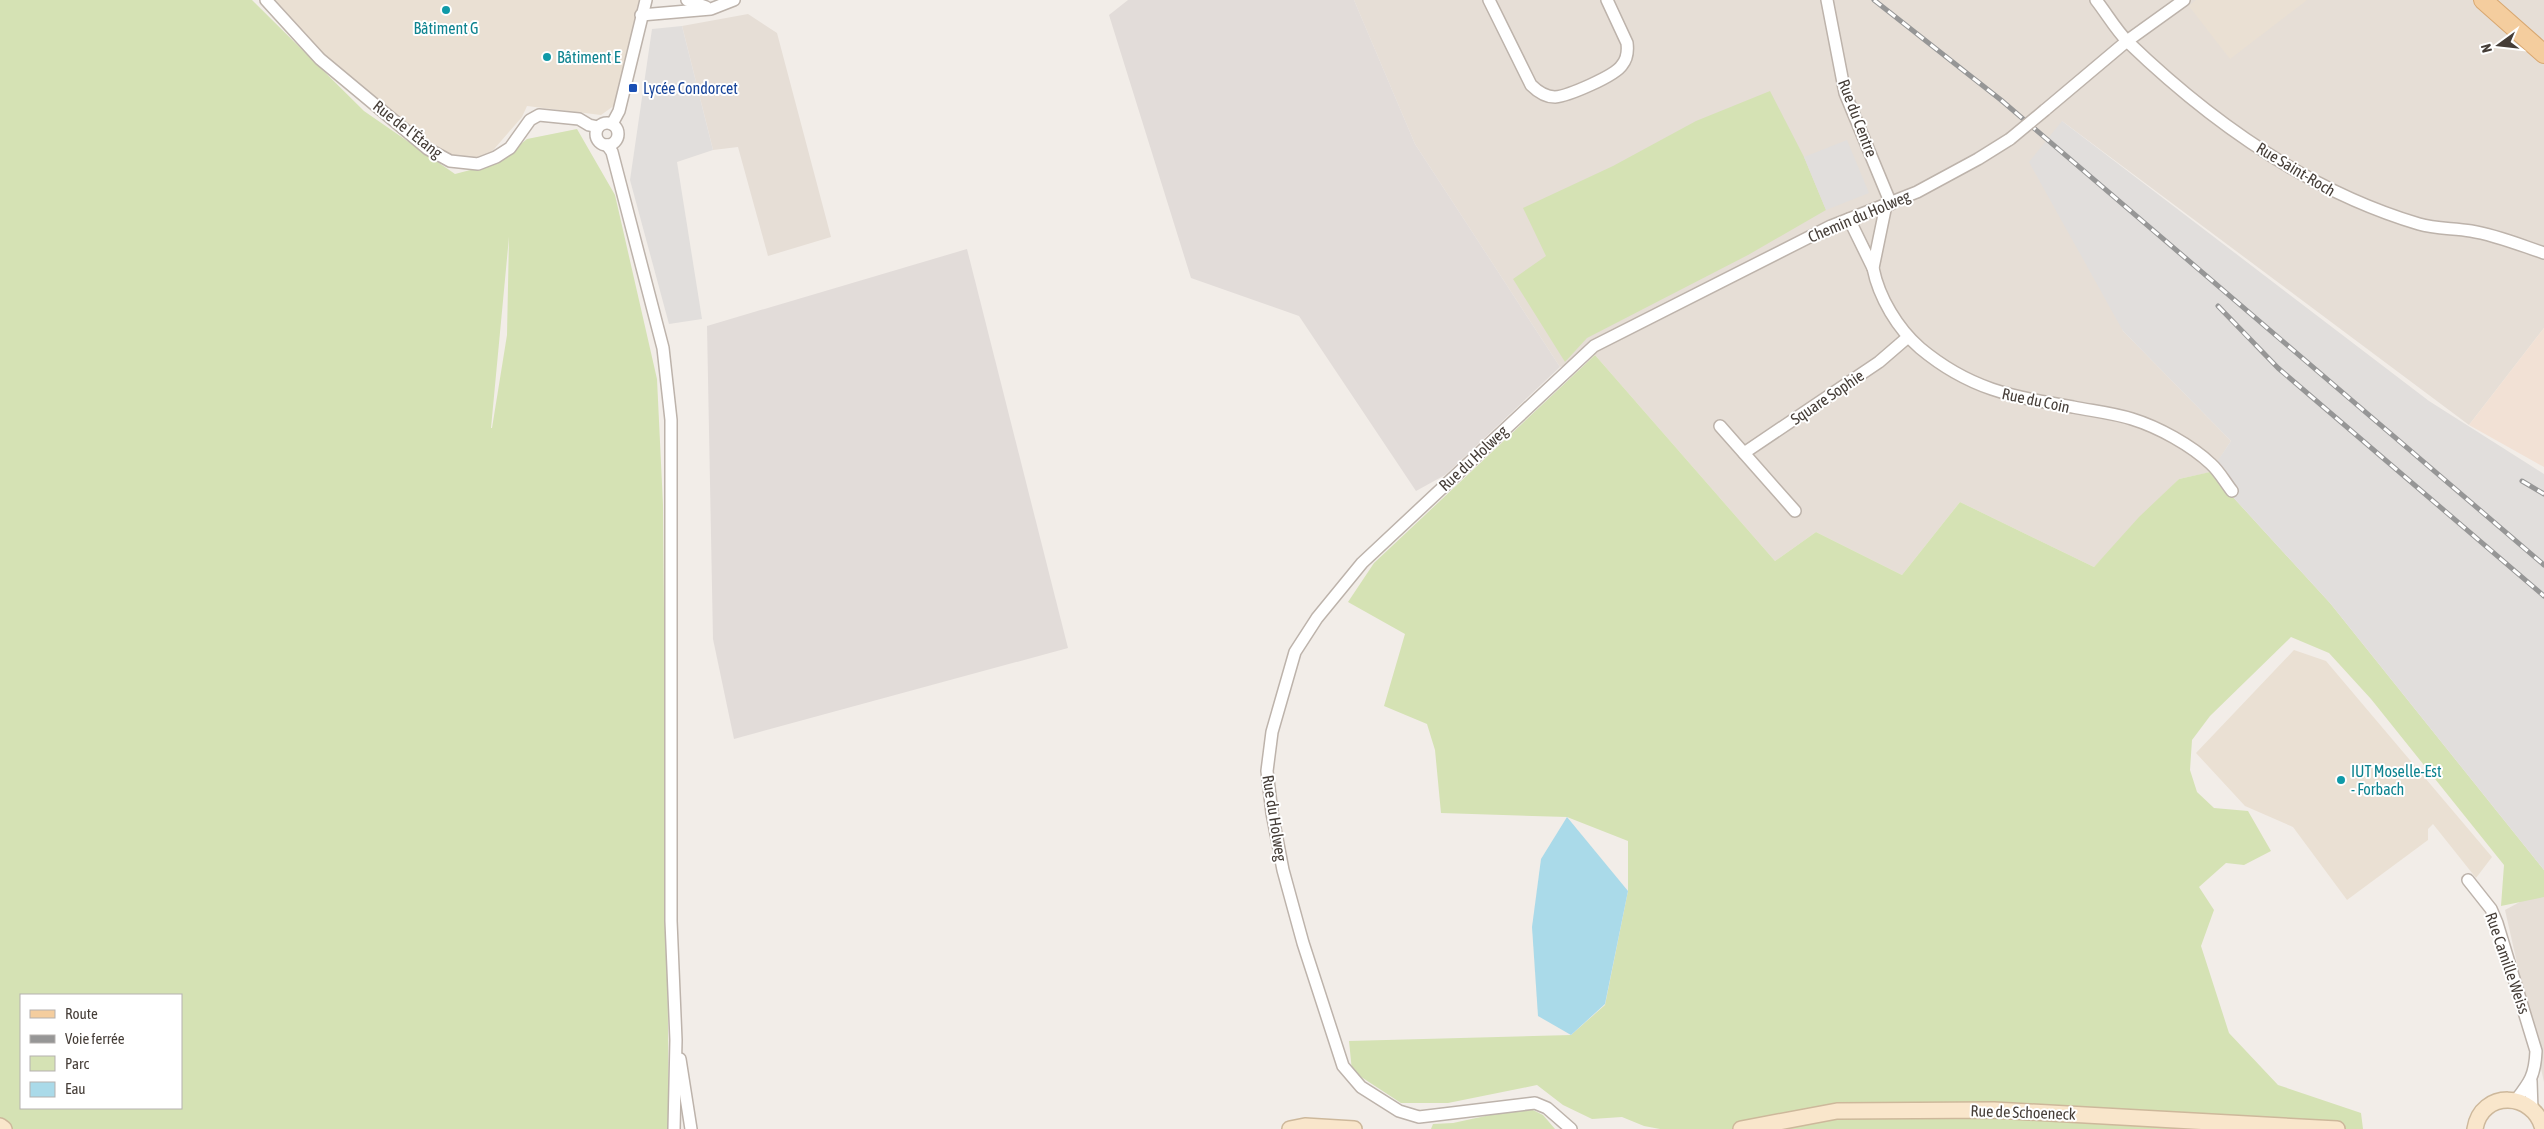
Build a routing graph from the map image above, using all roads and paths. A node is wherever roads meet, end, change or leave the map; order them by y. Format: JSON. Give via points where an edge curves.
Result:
{"nodes":[{"id":1,"x":266,"y":0,"type":"edge"},
{"id":2,"x":646,"y":0,"type":"edge"},
{"id":3,"x":687,"y":0,"type":"edge"},
{"id":4,"x":734,"y":0,"type":"edge"},
{"id":5,"x":1489,"y":0,"type":"edge"},
{"id":6,"x":1608,"y":0,"type":"edge"},
{"id":7,"x":1827,"y":0,"type":"edge"},
{"id":8,"x":2096,"y":0,"type":"edge"},
{"id":9,"x":2184,"y":0,"type":"edge"},
{"id":10,"x":2483,"y":0,"type":"edge"},
{"id":11,"x":711,"y":9,"type":"junction"},
{"id":12,"x":641,"y":15,"type":"junction"},
{"id":13,"x":2127,"y":41,"type":"junction"},
{"id":14,"x":2544,"y":54,"type":"edge"},
{"id":15,"x":612,"y":124,"type":"junction"},
{"id":16,"x":598,"y":127,"type":"junction"},
{"id":17,"x":607,"y":145,"type":"junction"},
{"id":18,"x":1888,"y":205,"type":"junction"},
{"id":19,"x":1849,"y":219,"type":"junction"},
{"id":20,"x":2544,"y":253,"type":"edge"},
{"id":21,"x":1873,"y":268,"type":"junction"},
{"id":22,"x":1908,"y":337,"type":"junction"},
{"id":23,"x":1574,"y":364,"type":"joint"},
{"id":24,"x":1720,"y":426,"type":"dead end"},
{"id":25,"x":1744,"y":453,"type":"junction"},
{"id":26,"x":2232,"y":490,"type":"dead end"},
{"id":27,"x":1795,"y":511,"type":"dead end"},
{"id":28,"x":2468,"y":880,"type":"dead end"},
{"id":29,"x":676,"y":1040,"type":"junction"},
{"id":30,"x":2531,"y":1081,"type":"junction"},
{"id":31,"x":2516,"y":1100,"type":"junction"},
{"id":32,"x":2532,"y":1110,"type":"junction"},
{"id":33,"x":0,"y":1126,"type":"edge"},
{"id":34,"x":2472,"y":1127,"type":"edge"},
{"id":35,"x":4,"y":1129,"type":"edge"},
{"id":36,"x":674,"y":1129,"type":"edge"},
{"id":37,"x":691,"y":1129,"type":"edge"},
{"id":38,"x":1290,"y":1129,"type":"edge"},
{"id":39,"x":1354,"y":1129,"type":"edge"},
{"id":40,"x":1571,"y":1129,"type":"edge"},
{"id":41,"x":1741,"y":1129,"type":"edge"},
{"id":42,"x":2337,"y":1129,"type":"edge"},
{"id":43,"x":2542,"y":1129,"type":"edge"}],
"edges":[{"from":1,"to":16,"type":"street","name":"Rue de l'Étang","via":[[320,59],[428,149],[450,161],[478,164],[496,157],[510,148],[530,120],[540,115],[579,119]]},
{"from":2,"to":12,"type":"street"},
{"from":3,"to":11,"type":"street"},
{"from":4,"to":11,"type":"street"},
{"from":5,"to":6,"type":"street","via":[[1531,85],[1542,94],[1555,97],[1613,73],[1623,64],[1627,43]]},
{"from":7,"to":18,"type":"street","name":"Rue du Centre","via":[[1845,93]]},
{"from":8,"to":13,"type":"street","name":"Rue Saint-Roch"},
{"from":9,"to":13,"type":"street","name":"Chemin du Holweg"},
{"from":10,"to":14,"type":"main road"},
{"from":11,"to":12,"type":"street"},
{"from":12,"to":15,"type":"street","via":[[619,111]]},
{"from":13,"to":18,"type":"street","name":"Chemin du Holweg","bridge":true,"via":[[2010,139]]},
{"from":13,"to":20,"type":"street","name":"Rue Saint-Roch","via":[[2227,124],[2287,166],[2342,196],[2422,225],[2473,231]]},
{"from":15,"to":16,"type":"street"},
{"from":15,"to":17,"type":"street","via":[[618,136],[614,143]]},
{"from":16,"to":17,"type":"street","via":[[597,139]]},
{"from":17,"to":29,"type":"street","via":[[612,152],[663,348],[671,420],[671,921]]},
{"from":18,"to":19,"type":"street","name":"Chemin du Holweg"},
{"from":18,"to":21,"type":"street"},
{"from":19,"to":21,"type":"street","name":"Rue du Coin"},
{"from":19,"to":23,"type":"street","name":"Chemin du Holweg","via":[[1594,346]]},
{"from":21,"to":22,"type":"street","name":"Rue du Coin","via":[[1878,287]]},
{"from":22,"to":25,"type":"street","name":"Square Sophie","via":[[1879,362]]},
{"from":22,"to":26,"type":"street","name":"Rue du Coin","via":[[1944,368],[1975,384],[2020,398],[2111,414],[2144,424],[2211,464]]},
{"from":23,"to":40,"type":"street","name":"Rue du Holweg","via":[[1362,563],[1316,618],[1295,652],[1272,732],[1267,771],[1283,870],[1303,943],[1343,1066],[1361,1088],[1398,1111],[1419,1117],[1535,1103],[1547,1108]]},
{"from":24,"to":25,"type":"street"},
{"from":25,"to":27,"type":"street"},
{"from":28,"to":30,"type":"street","name":"Rue Camille Weiss","via":[[2494,916],[2521,998],[2536,1051],[2536,1069]]},
{"from":29,"to":36,"type":"street"},
{"from":29,"to":37,"type":"street"},
{"from":30,"to":31,"type":"street","name":"Rue Camille Weiss"},
{"from":30,"to":32,"type":"street","name":"Rue Camille Weiss"},
{"from":31,"to":32,"type":"main road"},
{"from":31,"to":34,"type":"main road","via":[[2490,1105]]},
{"from":32,"to":43,"type":"main road","via":[[2541,1121]]},
{"from":33,"to":35,"type":"main road"},
{"from":38,"to":39,"type":"main road","via":[[1305,1126]]},
{"from":41,"to":42,"type":"main road","name":"Rue de Schoeneck","via":[[1837,1111],[1984,1110]]}]}
